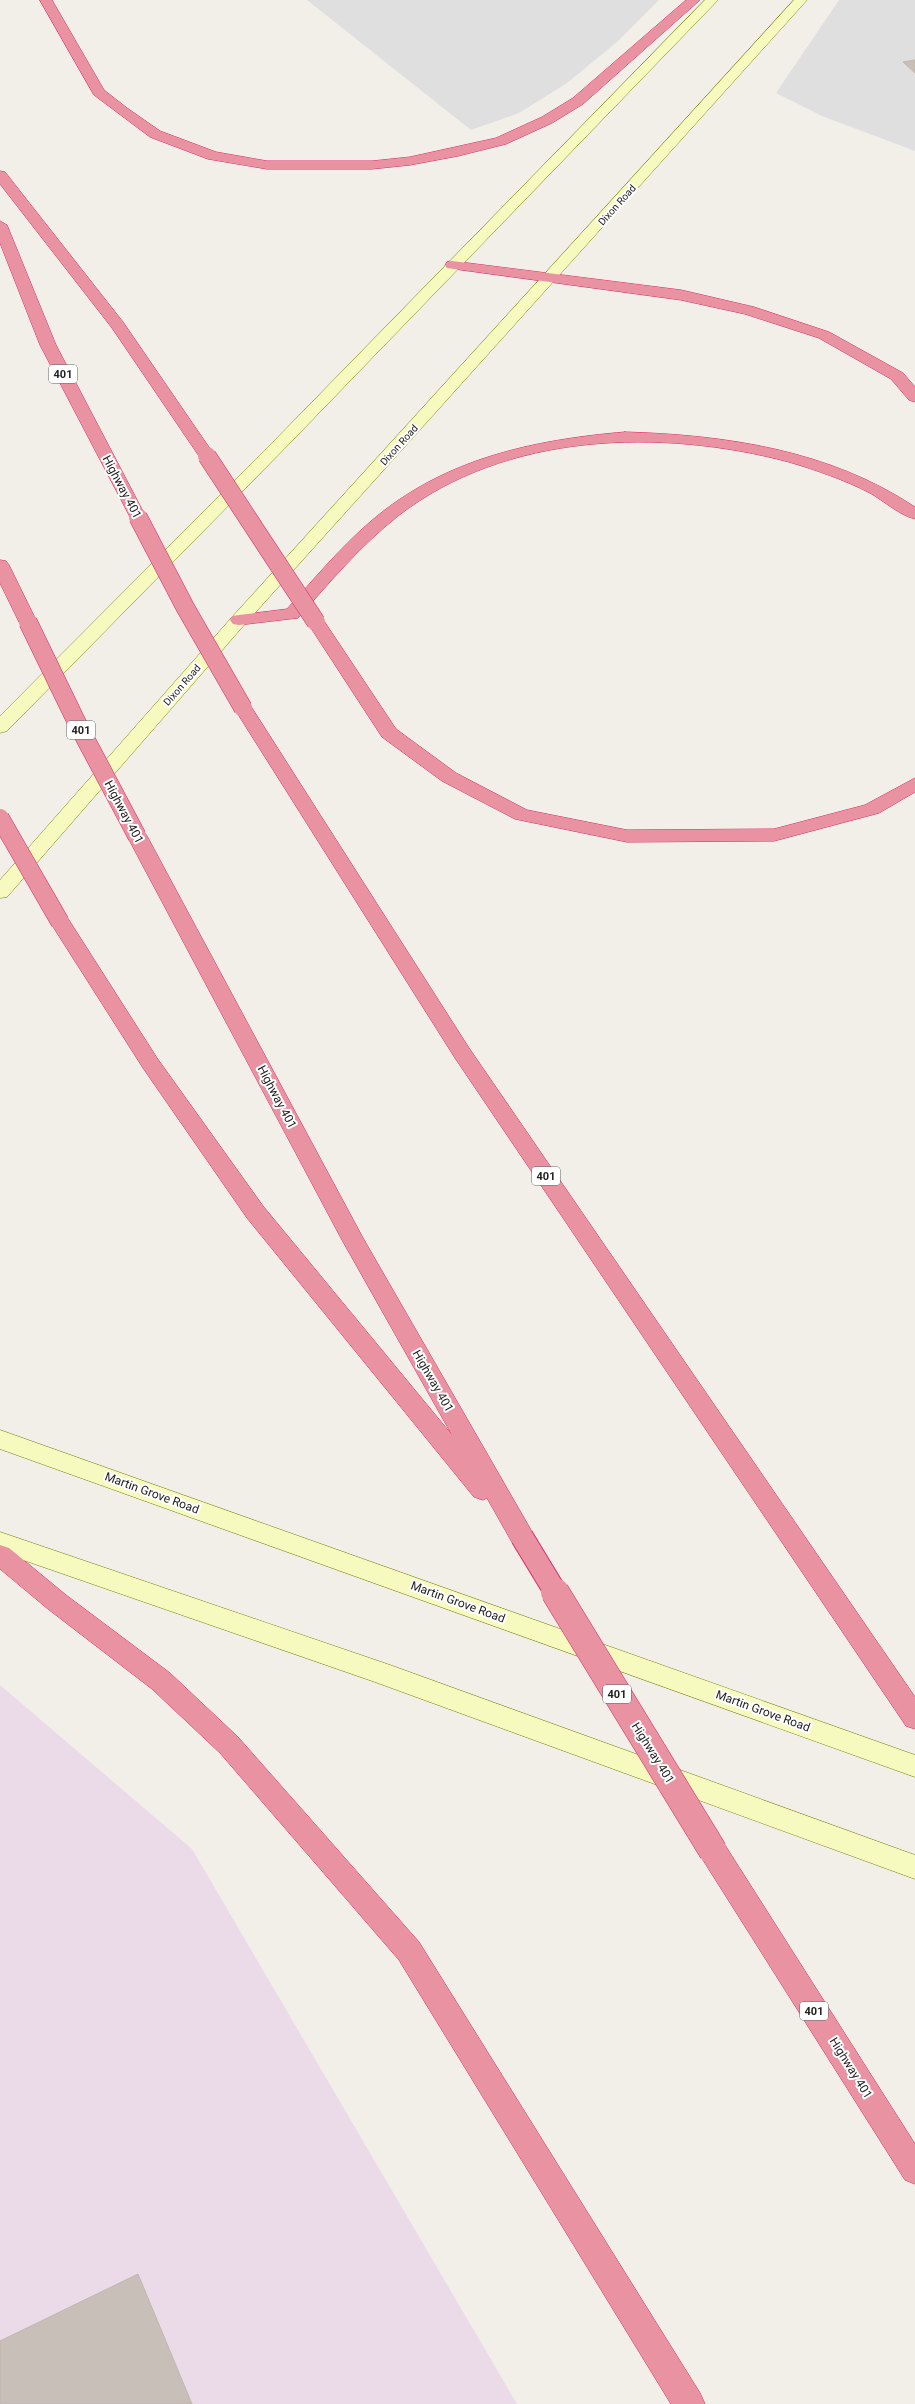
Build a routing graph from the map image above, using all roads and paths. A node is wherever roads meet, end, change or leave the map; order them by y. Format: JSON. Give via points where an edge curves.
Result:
{"nodes":[{"id":1,"x":46,"y":0,"type":"edge"},
{"id":2,"x":694,"y":0,"type":"edge"},
{"id":3,"x":712,"y":0,"type":"edge"},
{"id":4,"x":801,"y":0,"type":"edge"},
{"id":5,"x":0,"y":175,"type":"edge"},
{"id":6,"x":0,"y":225,"type":"edge"},
{"id":7,"x":452,"y":265,"type":"junction"},
{"id":8,"x":550,"y":278,"type":"junction"},
{"id":9,"x":915,"y":397,"type":"edge"},
{"id":10,"x":915,"y":514,"type":"edge"},
{"id":11,"x":0,"y":565,"type":"edge"},
{"id":12,"x":239,"y":620,"type":"junction"},
{"id":13,"x":0,"y":727,"type":"edge"},
{"id":14,"x":915,"y":784,"type":"edge"},
{"id":15,"x":0,"y":818,"type":"edge"},
{"id":16,"x":0,"y":892,"type":"edge"},
{"id":17,"x":0,"y":1439,"type":"edge"},
{"id":18,"x":522,"y":1537,"type":"junction"},
{"id":19,"x":0,"y":1542,"type":"edge"},
{"id":20,"x":0,"y":1555,"type":"edge"},
{"id":21,"x":915,"y":1718,"type":"edge"},
{"id":22,"x":915,"y":1766,"type":"edge"},
{"id":23,"x":915,"y":1867,"type":"edge"},
{"id":24,"x":915,"y":2170,"type":"edge"},
{"id":25,"x":689,"y":2404,"type":"edge"}],
"edges":[{"from":1,"to":2,"type":"highway","via":[[99,92],[155,134],[214,156],[267,165],[314,165],[410,161],[476,148],[524,131],[578,101]]},
{"from":3,"to":7,"type":"main road"},
{"from":4,"to":8,"type":"main road","name":"Dixon Road"},
{"from":5,"to":14,"type":"highway","bridge":true,"via":[[118,325],[389,733],[449,777],[522,815],[627,836],[774,835],[872,809]]},
{"from":6,"to":21,"type":"highway","name":"Highway 401","number":"401","bridge":true,"via":[[48,345],[185,607],[243,708],[462,1053]]},
{"from":7,"to":8,"type":"highway"},
{"from":7,"to":13,"type":"main road","via":[[283,441]]},
{"from":8,"to":9,"type":"highway","via":[[681,295],[785,320],[824,335],[897,376]]},
{"from":8,"to":12,"type":"main road","name":"Dixon Road"},
{"from":10,"to":12,"type":"highway","via":[[886,495],[849,477],[777,453],[725,442],[628,437],[534,448],[500,458],[433,486],[387,516],[355,544],[292,614]]},
{"from":11,"to":18,"type":"highway","name":"Highway 401","number":"401","bridge":true,"via":[[78,725],[353,1240]]},
{"from":12,"to":16,"type":"main road","name":"Dixon Road"},
{"from":15,"to":18,"type":"highway","bridge":true,"via":[[60,922],[150,1063],[255,1212]]},
{"from":17,"to":22,"type":"main road","name":"Martin Grove Road"},
{"from":18,"to":24,"type":"highway","name":"Highway 401","number":"401","bridge":true,"via":[[713,1851]]},
{"from":19,"to":23,"type":"main road","via":[[388,1676]]},
{"from":20,"to":25,"type":"highway","via":[[161,1681],[229,1745],[409,1951]]}]}
